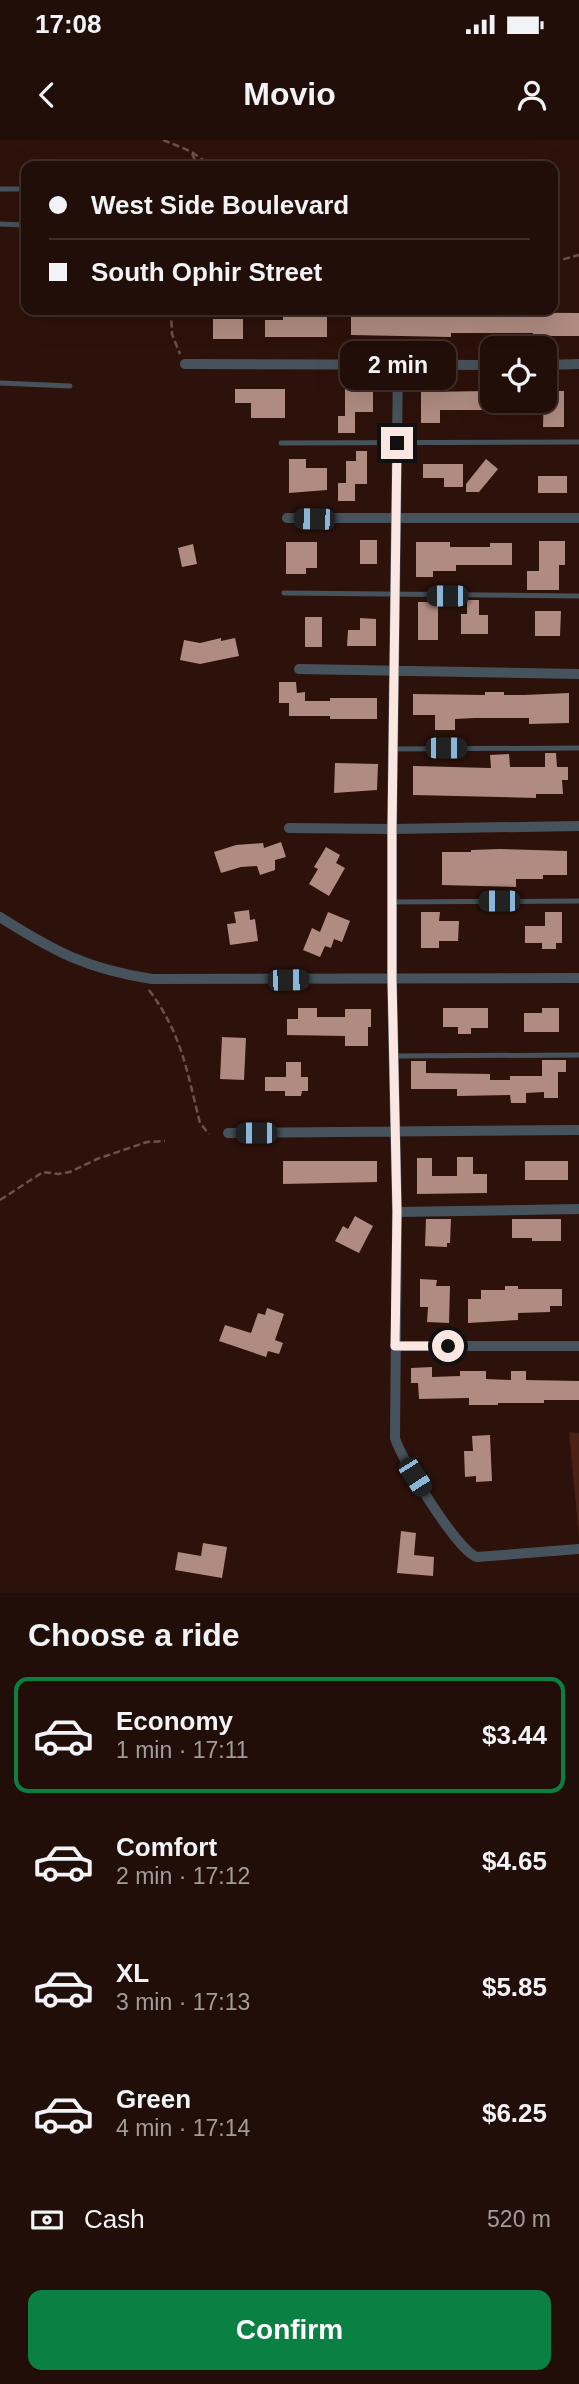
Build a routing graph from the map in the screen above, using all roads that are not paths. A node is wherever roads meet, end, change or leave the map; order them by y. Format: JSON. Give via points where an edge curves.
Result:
{"nodes":[{"id":1,"x":0,"y":189,"type":"edge"},
{"id":2,"x":21,"y":189,"type":"edge"},
{"id":3,"x":0,"y":224,"type":"edge"},
{"id":4,"x":21,"y":225,"type":"edge"},
{"id":5,"x":185,"y":364,"type":"road end"},
{"id":6,"x":579,"y":364,"type":"edge"},
{"id":7,"x":480,"y":365,"type":"edge"},
{"id":8,"x":557,"y":365,"type":"edge"},
{"id":9,"x":398,"y":366,"type":"junction"},
{"id":10,"x":0,"y":383,"type":"edge"},
{"id":11,"x":71,"y":386,"type":"dead end"},
{"id":12,"x":579,"y":442,"type":"edge"},
{"id":13,"x":281,"y":443,"type":"dead end"},
{"id":14,"x":397,"y":443,"type":"junction"},
{"id":15,"x":287,"y":518,"type":"dead end"},
{"id":16,"x":579,"y":518,"type":"edge"},
{"id":17,"x":395,"y":519,"type":"junction"},
{"id":18,"x":284,"y":593,"type":"dead end"},
{"id":19,"x":395,"y":596,"type":"junction"},
{"id":20,"x":579,"y":596,"type":"edge"},
{"id":21,"x":299,"y":669,"type":"dead end"},
{"id":22,"x":394,"y":672,"type":"junction"},
{"id":23,"x":579,"y":674,"type":"edge"},
{"id":24,"x":579,"y":748,"type":"edge"},
{"id":25,"x":393,"y":749,"type":"junction"},
{"id":26,"x":579,"y":826,"type":"edge"},
{"id":27,"x":289,"y":828,"type":"dead end"},
{"id":28,"x":392,"y":829,"type":"junction"},
{"id":29,"x":579,"y":901,"type":"edge"},
{"id":30,"x":392,"y":902,"type":"junction"},
{"id":31,"x":0,"y":917,"type":"edge"},
{"id":32,"x":579,"y":978,"type":"edge"},
{"id":33,"x":392,"y":979,"type":"junction"},
{"id":34,"x":579,"y":1055,"type":"edge"},
{"id":35,"x":394,"y":1056,"type":"junction"},
{"id":36,"x":579,"y":1130,"type":"edge"},
{"id":37,"x":395,"y":1132,"type":"junction"},
{"id":38,"x":228,"y":1133,"type":"dead end"},
{"id":39,"x":579,"y":1209,"type":"edge"},
{"id":40,"x":397,"y":1212,"type":"junction"},
{"id":41,"x":395,"y":1346,"type":"junction"},
{"id":42,"x":579,"y":1346,"type":"edge"},
{"id":43,"x":579,"y":1549,"type":"edge"}],
"edges":[{"from":1,"to":2,"type":"lane"},
{"from":3,"to":4,"type":"lane"},
{"from":5,"to":9,"type":"street"},
{"from":6,"to":8,"type":"street"},
{"from":7,"to":9,"type":"street"},
{"from":9,"to":14,"type":"street"},
{"from":10,"to":11,"type":"lane"},
{"from":12,"to":14,"type":"lane"},
{"from":13,"to":14,"type":"lane"},
{"from":14,"to":17,"type":"street"},
{"from":15,"to":17,"type":"street"},
{"from":16,"to":17,"type":"street"},
{"from":17,"to":19,"type":"street"},
{"from":18,"to":19,"type":"lane"},
{"from":19,"to":20,"type":"lane"},
{"from":19,"to":22,"type":"street"},
{"from":21,"to":22,"type":"street"},
{"from":22,"to":23,"type":"street"},
{"from":22,"to":25,"type":"street"},
{"from":24,"to":25,"type":"lane"},
{"from":25,"to":28,"type":"street"},
{"from":26,"to":28,"type":"street"},
{"from":27,"to":28,"type":"street"},
{"from":28,"to":30,"type":"street"},
{"from":29,"to":30,"type":"lane"},
{"from":30,"to":33,"type":"street"},
{"from":31,"to":33,"type":"street","via":[[74,960],[138,977]]},
{"from":32,"to":33,"type":"street"},
{"from":33,"to":35,"type":"street"},
{"from":34,"to":35,"type":"lane"},
{"from":35,"to":37,"type":"street"},
{"from":36,"to":37,"type":"street"},
{"from":37,"to":38,"type":"street"},
{"from":37,"to":40,"type":"street"},
{"from":39,"to":40,"type":"street"},
{"from":40,"to":41,"type":"street"},
{"from":41,"to":42,"type":"street"},
{"from":41,"to":43,"type":"street","via":[[394,1430],[401,1457],[464,1550],[477,1557]]}]}
